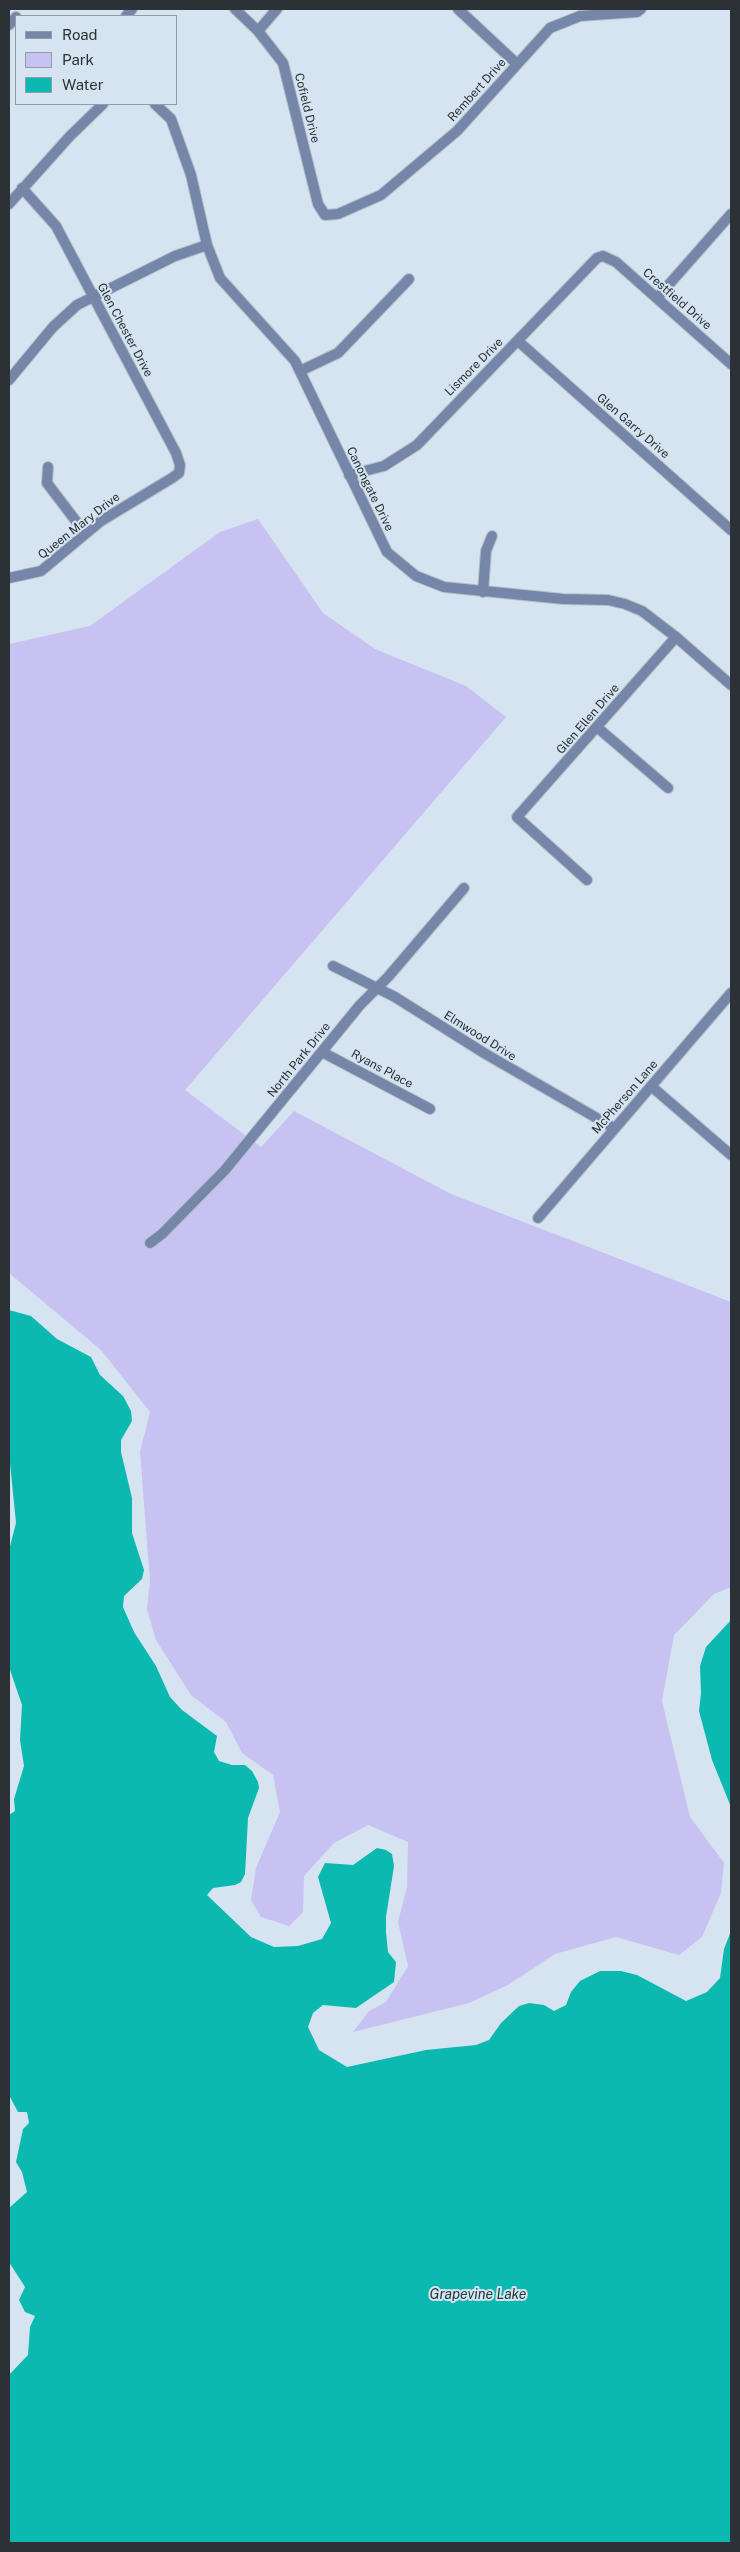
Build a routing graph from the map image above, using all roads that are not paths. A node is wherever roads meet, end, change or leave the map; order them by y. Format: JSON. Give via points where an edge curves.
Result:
{"nodes":[{"id":1,"x":235,"y":9,"type":"edge"},
{"id":2,"x":277,"y":9,"type":"edge"},
{"id":3,"x":458,"y":9,"type":"edge"},
{"id":4,"x":641,"y":9,"type":"edge"},
{"id":5,"x":258,"y":31,"type":"junction"},
{"id":6,"x":516,"y":64,"type":"junction"},
{"id":7,"x":102,"y":105,"type":"edge"},
{"id":8,"x":156,"y":105,"type":"edge"},
{"id":9,"x":22,"y":188,"type":"junction"},
{"id":10,"x":9,"y":204,"type":"edge"},
{"id":11,"x":338,"y":214,"type":"joint"},
{"id":12,"x":731,"y":214,"type":"edge"},
{"id":13,"x":208,"y":245,"type":"junction"},
{"id":14,"x":604,"y":256,"type":"joint"},
{"id":15,"x":408,"y":279,"type":"dead end"},
{"id":16,"x":92,"y":296,"type":"junction"},
{"id":17,"x":657,"y":298,"type":"junction"},
{"id":18,"x":518,"y":341,"type":"junction"},
{"id":19,"x":731,"y":364,"type":"edge"},
{"id":20,"x":300,"y":371,"type":"junction"},
{"id":21,"x":9,"y":380,"type":"edge"},
{"id":22,"x":48,"y":467,"type":"dead end"},
{"id":23,"x":349,"y":476,"type":"junction"},
{"id":24,"x":161,"y":485,"type":"joint"},
{"id":25,"x":731,"y":530,"type":"edge"},
{"id":26,"x":85,"y":533,"type":"junction"},
{"id":27,"x":492,"y":536,"type":"dead end"},
{"id":28,"x":9,"y":578,"type":"edge"},
{"id":29,"x":482,"y":592,"type":"junction"},
{"id":30,"x":676,"y":637,"type":"junction"},
{"id":31,"x":731,"y":685,"type":"edge"},
{"id":32,"x":598,"y":728,"type":"junction"},
{"id":33,"x":668,"y":788,"type":"dead end"},
{"id":34,"x":587,"y":880,"type":"dead end"},
{"id":35,"x":464,"y":888,"type":"dead end"},
{"id":36,"x":333,"y":966,"type":"dead end"},
{"id":37,"x":377,"y":988,"type":"junction"},
{"id":38,"x":731,"y":993,"type":"edge"},
{"id":39,"x":322,"y":1052,"type":"junction"},
{"id":40,"x":651,"y":1086,"type":"junction"},
{"id":41,"x":430,"y":1108,"type":"dead end"},
{"id":42,"x":614,"y":1128,"type":"junction"},
{"id":43,"x":731,"y":1155,"type":"edge"},
{"id":44,"x":538,"y":1218,"type":"dead end"},
{"id":45,"x":150,"y":1243,"type":"dead end"}],
"edges":[{"from":1,"to":5,"type":"street","name":"Cofield Drive"},
{"from":2,"to":5,"type":"street"},
{"from":3,"to":6,"type":"street"},
{"from":4,"to":6,"type":"street","name":"Rembert Drive","via":[[637,12],[580,16],[550,28]]},
{"from":5,"to":11,"type":"street","name":"Cofield Drive","via":[[282,63],[318,204],[325,215]]},
{"from":6,"to":11,"type":"street","name":"Rembert Drive","via":[[457,131],[381,195]]},
{"from":7,"to":9,"type":"street"},
{"from":8,"to":13,"type":"street","name":"Canongate Drive","via":[[174,127],[191,175]]},
{"from":9,"to":10,"type":"street"},
{"from":9,"to":16,"type":"street","name":"Glen Chester Drive","via":[[56,226]]},
{"from":12,"to":17,"type":"street"},
{"from":13,"to":16,"type":"street","via":[[175,256]]},
{"from":13,"to":20,"type":"street","name":"Canongate Drive","via":[[224,284],[273,335]]},
{"from":14,"to":17,"type":"street","name":"Crestfield Drive","via":[[616,262]]},
{"from":14,"to":18,"type":"street","name":"Lismore Drive","via":[[592,262]]},
{"from":15,"to":20,"type":"street","via":[[338,352]]},
{"from":16,"to":21,"type":"street","via":[[59,322]]},
{"from":16,"to":24,"type":"street","name":"Glen Chester Drive","via":[[176,453],[179,472]]},
{"from":17,"to":19,"type":"street","name":"Crestfield Drive"},
{"from":18,"to":23,"type":"street","name":"Lismore Drive","via":[[417,445],[384,466]]},
{"from":18,"to":25,"type":"street","name":"Glen Garry Drive"},
{"from":20,"to":23,"type":"street","name":"Canongate Drive"},
{"from":22,"to":26,"type":"street","via":[[47,483]]},
{"from":23,"to":29,"type":"street","name":"Canongate Drive","via":[[387,552],[416,576],[432,584]]},
{"from":24,"to":26,"type":"street","name":"Queen Mary Drive","via":[[127,503]]},
{"from":26,"to":28,"type":"street","name":"Queen Mary Drive","via":[[41,571]]},
{"from":27,"to":29,"type":"street","via":[[486,552]]},
{"from":29,"to":30,"type":"street","name":"Canongate Drive","via":[[608,600],[642,611]]},
{"from":30,"to":31,"type":"street","name":"Canongate Drive"},
{"from":30,"to":32,"type":"street","name":"Glen Ellen Drive"},
{"from":32,"to":33,"type":"street"},
{"from":32,"to":34,"type":"street","name":"Glen Ellen Drive","via":[[518,817]]},
{"from":35,"to":37,"type":"street","name":"North Park Drive"},
{"from":36,"to":37,"type":"street","name":"Elmwood Drive"},
{"from":37,"to":39,"type":"street","name":"North Park Drive"},
{"from":37,"to":42,"type":"street","name":"Elmwood Drive"},
{"from":38,"to":40,"type":"street","name":"McPherson Lane"},
{"from":39,"to":41,"type":"street","name":"Ryans Place"},
{"from":39,"to":45,"type":"street","name":"North Park Drive","via":[[225,1170]]},
{"from":40,"to":42,"type":"street","name":"McPherson Lane"},
{"from":40,"to":43,"type":"street"},
{"from":42,"to":44,"type":"street","name":"McPherson Lane"}]}
